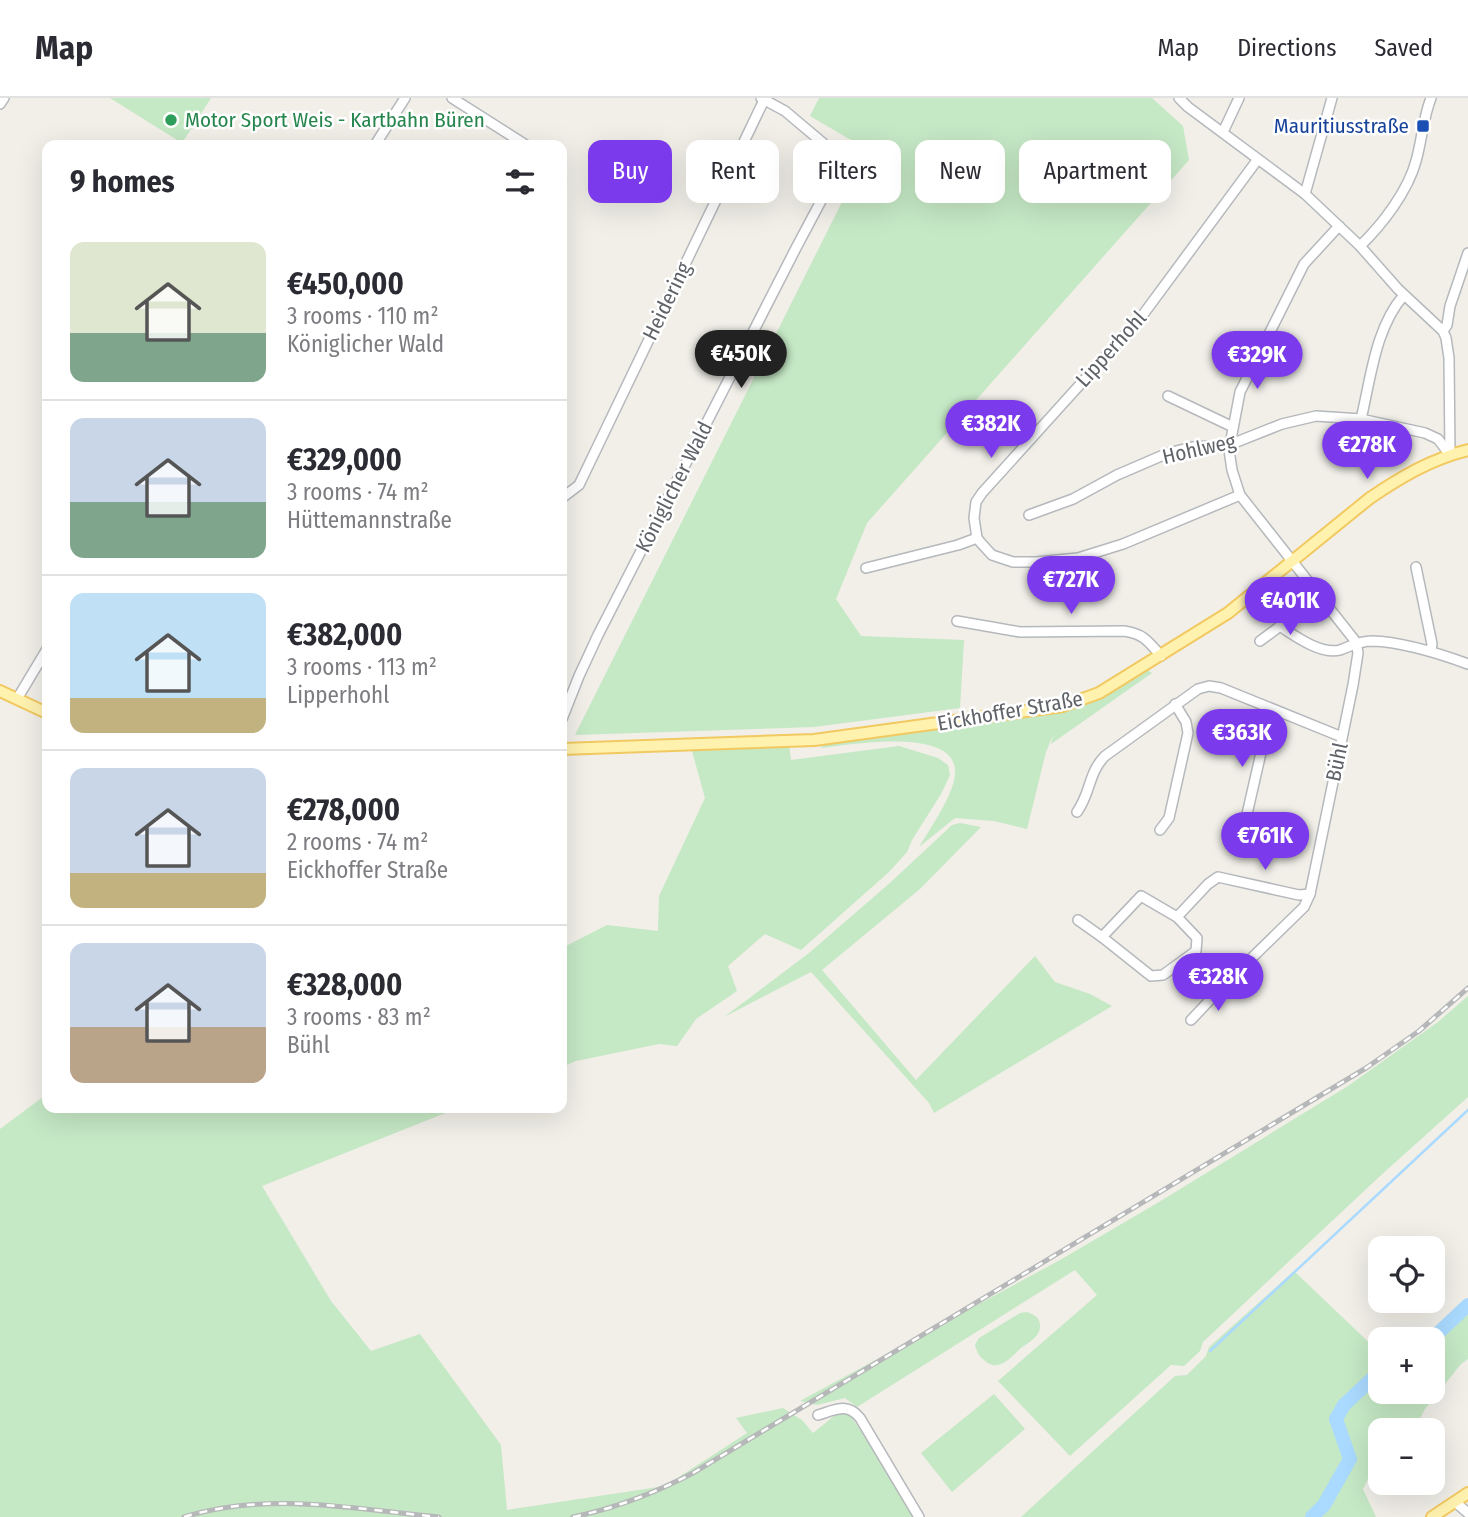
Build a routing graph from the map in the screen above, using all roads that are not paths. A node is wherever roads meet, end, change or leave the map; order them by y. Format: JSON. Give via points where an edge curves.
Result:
{"nodes":[{"id":1,"x":4,"y":98,"type":"edge"},
{"id":2,"x":405,"y":98,"type":"edge"},
{"id":3,"x":452,"y":98,"type":"edge"},
{"id":4,"x":1179,"y":98,"type":"edge"},
{"id":5,"x":1238,"y":98,"type":"edge"},
{"id":6,"x":1332,"y":98,"type":"edge"},
{"id":7,"x":1431,"y":98,"type":"edge"},
{"id":8,"x":763,"y":99,"type":"edge"},
{"id":9,"x":0,"y":104,"type":"edge"},
{"id":10,"x":1223,"y":132,"type":"junction"},
{"id":11,"x":378,"y":140,"type":"edge"},
{"id":12,"x":518,"y":140,"type":"edge"},
{"id":13,"x":1258,"y":159,"type":"junction"},
{"id":14,"x":1305,"y":194,"type":"junction"},
{"id":15,"x":1339,"y":226,"type":"junction"},
{"id":16,"x":1360,"y":246,"type":"junction"},
{"id":17,"x":1468,"y":253,"type":"edge"},
{"id":18,"x":1404,"y":295,"type":"junction"},
{"id":19,"x":1443,"y":331,"type":"junction"},
{"id":20,"x":1168,"y":396,"type":"dead end"},
{"id":21,"x":1361,"y":419,"type":"junction"},
{"id":22,"x":1233,"y":427,"type":"junction"},
{"id":23,"x":1229,"y":445,"type":"junction"},
{"id":24,"x":1468,"y":450,"type":"edge"},
{"id":25,"x":1450,"y":455,"type":"junction"},
{"id":26,"x":567,"y":494,"type":"edge"},
{"id":27,"x":1240,"y":495,"type":"junction"},
{"id":28,"x":1029,"y":515,"type":"dead end"},
{"id":29,"x":977,"y":538,"type":"junction"},
{"id":30,"x":1292,"y":561,"type":"junction"},
{"id":31,"x":1416,"y":567,"type":"dead end"},
{"id":32,"x":866,"y":568,"type":"dead end"},
{"id":33,"x":1290,"y":610,"type":"dead end"},
{"id":34,"x":957,"y":621,"type":"dead end"},
{"id":35,"x":1280,"y":626,"type":"junction"},
{"id":36,"x":1260,"y":641,"type":"dead end"},
{"id":37,"x":1356,"y":642,"type":"junction"},
{"id":38,"x":1431,"y":650,"type":"junction"},
{"id":39,"x":1161,"y":656,"type":"junction"},
{"id":40,"x":42,"y":657,"type":"edge"},
{"id":41,"x":1468,"y":664,"type":"edge"},
{"id":42,"x":0,"y":691,"type":"edge"},
{"id":43,"x":16,"y":699,"type":"junction"},
{"id":44,"x":1175,"y":704,"type":"junction"},
{"id":45,"x":567,"y":706,"type":"edge"},
{"id":46,"x":1271,"y":709,"type":"junction"},
{"id":47,"x":42,"y":711,"type":"edge"},
{"id":48,"x":1342,"y":737,"type":"junction"},
{"id":49,"x":567,"y":749,"type":"edge"},
{"id":50,"x":1077,"y":812,"type":"dead end"},
{"id":51,"x":1160,"y":830,"type":"dead end"},
{"id":52,"x":1235,"y":846,"type":"dead end"},
{"id":53,"x":1310,"y":894,"type":"junction"},
{"id":54,"x":1177,"y":917,"type":"junction"},
{"id":55,"x":1078,"y":920,"type":"dead end"},
{"id":56,"x":1102,"y":937,"type":"junction"},
{"id":57,"x":1191,"y":1020,"type":"dead end"},
{"id":58,"x":818,"y":1415,"type":"dead end"},
{"id":59,"x":1468,"y":1493,"type":"edge"},
{"id":60,"x":1455,"y":1502,"type":"junction"},
{"id":61,"x":1468,"y":1513,"type":"edge"},
{"id":62,"x":919,"y":1517,"type":"edge"},
{"id":63,"x":1432,"y":1517,"type":"edge"}],
"edges":[{"from":1,"to":9,"type":"street"},
{"from":2,"to":11,"type":"street"},
{"from":3,"to":12,"type":"street"},
{"from":4,"to":10,"type":"street"},
{"from":5,"to":10,"type":"street"},
{"from":6,"to":14,"type":"street"},
{"from":7,"to":16,"type":"street","via":[[1407,186]]},
{"from":8,"to":26,"type":"street","name":"Heidering","via":[[579,485]]},
{"from":8,"to":45,"type":"street","name":"Königlicher Wald","via":[[785,111],[835,154],[838,169],[598,635]]},
{"from":10,"to":13,"type":"street"},
{"from":13,"to":14,"type":"street"},
{"from":13,"to":29,"type":"street","name":"Lipperhohl","via":[[1142,316],[982,493],[974,518]]},
{"from":14,"to":15,"type":"street"},
{"from":15,"to":16,"type":"street"},
{"from":15,"to":22,"type":"street","via":[[1304,264],[1240,392]]},
{"from":16,"to":18,"type":"street"},
{"from":17,"to":19,"type":"street"},
{"from":18,"to":19,"type":"street"},
{"from":18,"to":21,"type":"street","via":[[1377,348]]},
{"from":19,"to":25,"type":"street","via":[[1449,358]]},
{"from":20,"to":22,"type":"street"},
{"from":21,"to":23,"type":"street","name":"Hohlweg","via":[[1316,416]]},
{"from":21,"to":25,"type":"street","name":"Hohlweg","via":[[1425,433],[1438,439]]},
{"from":22,"to":23,"type":"street"},
{"from":23,"to":27,"type":"street"},
{"from":23,"to":28,"type":"street","name":"Hohlweg","via":[[1168,453]]},
{"from":24,"to":25,"type":"main road","name":"Eickhoffer Straße"},
{"from":25,"to":30,"type":"main road","name":"Eickhoffer Straße","via":[[1415,469],[1370,498]]},
{"from":27,"to":29,"type":"street","via":[[1079,558],[1013,562],[992,555]]},
{"from":27,"to":30,"type":"street"},
{"from":29,"to":32,"type":"street"},
{"from":30,"to":37,"type":"street"},
{"from":30,"to":39,"type":"main road","name":"Eickhoffer Straße","via":[[1228,613]]},
{"from":31,"to":38,"type":"street"},
{"from":33,"to":35,"type":"street"},
{"from":34,"to":39,"type":"street","via":[[1020,632],[1137,633]]},
{"from":35,"to":36,"type":"street"},
{"from":35,"to":37,"type":"street","via":[[1327,650]]},
{"from":37,"to":38,"type":"street"},
{"from":37,"to":48,"type":"street","name":"Bühl","via":[[1358,653]]},
{"from":38,"to":41,"type":"street"},
{"from":39,"to":49,"type":"main road","name":"Eickhoffer Straße","via":[[1099,694],[1063,706],[814,740]]},
{"from":40,"to":43,"type":"street"},
{"from":42,"to":43,"type":"main road"},
{"from":43,"to":47,"type":"main road"},
{"from":44,"to":46,"type":"street","via":[[1209,686]]},
{"from":44,"to":50,"type":"street","via":[[1097,764]]},
{"from":44,"to":51,"type":"street","via":[[1188,733],[1169,818]]},
{"from":46,"to":48,"type":"street"},
{"from":46,"to":52,"type":"street","via":[[1242,836]]},
{"from":48,"to":53,"type":"street","name":"Bühl"},
{"from":53,"to":54,"type":"street","via":[[1218,877]]},
{"from":53,"to":57,"type":"street","name":"Bühl","via":[[1304,906]]},
{"from":54,"to":56,"type":"street","via":[[1142,896]]},
{"from":54,"to":56,"type":"street","via":[[1198,937],[1196,951],[1163,975],[1152,976]]},
{"from":55,"to":56,"type":"street"},
{"from":58,"to":62,"type":"street","via":[[839,1408],[855,1412]]},
{"from":59,"to":60,"type":"main road"},
{"from":60,"to":61,"type":"street"},
{"from":60,"to":63,"type":"main road"}]}
